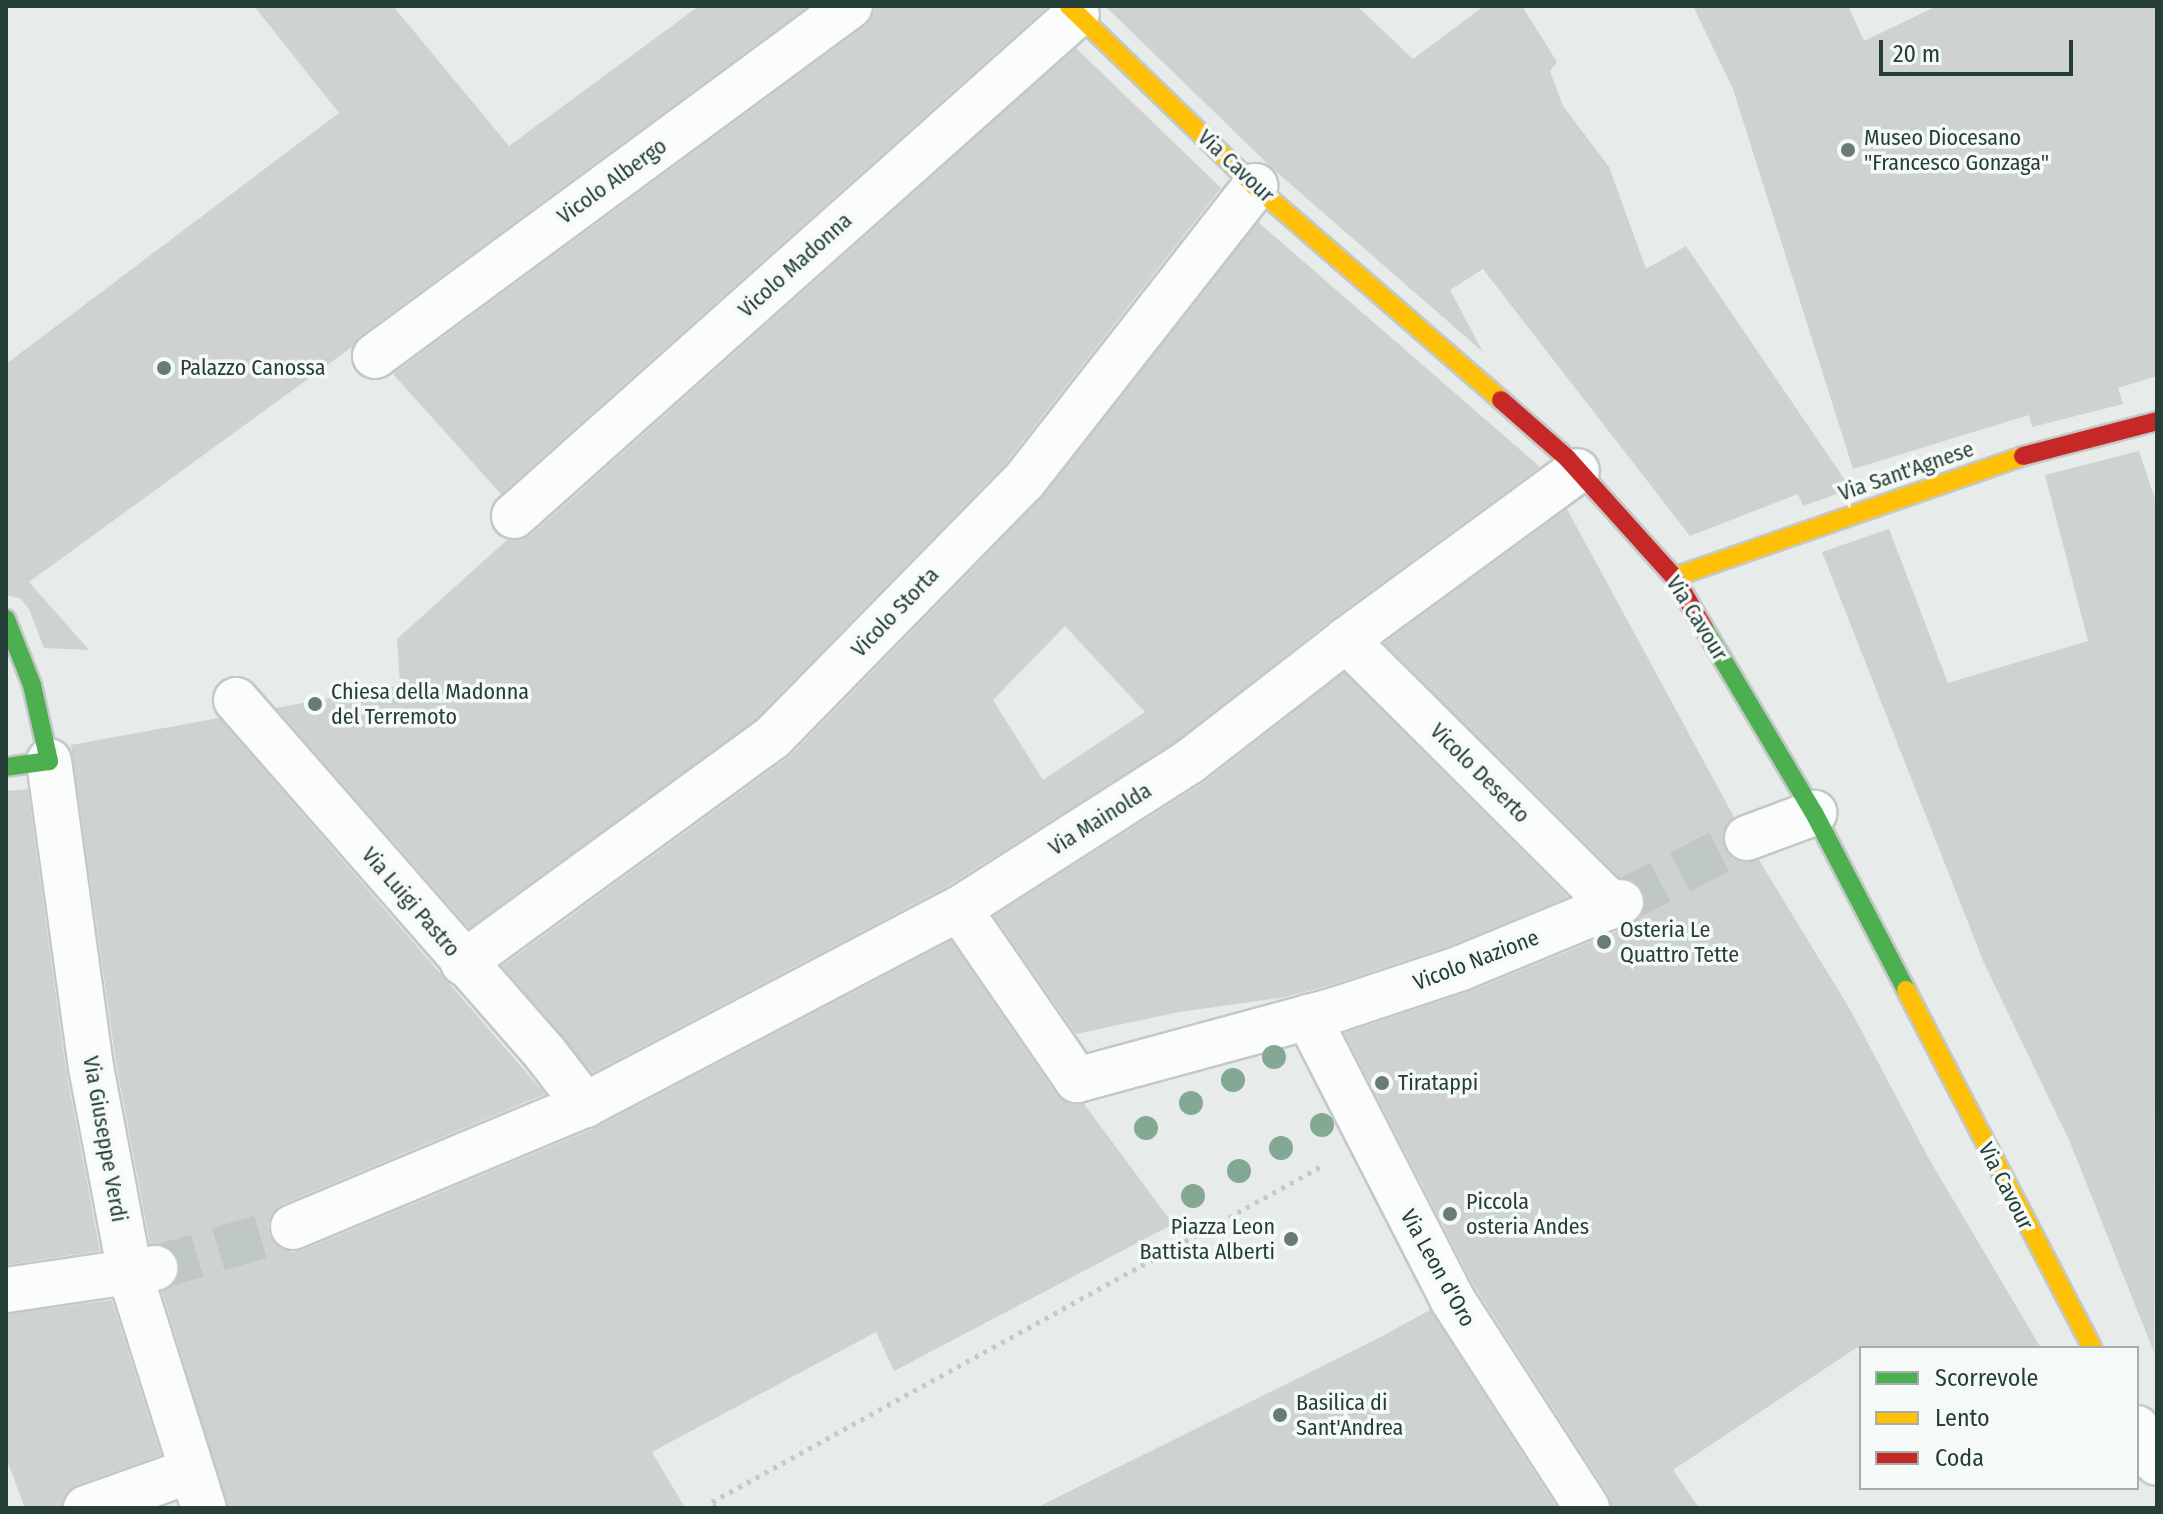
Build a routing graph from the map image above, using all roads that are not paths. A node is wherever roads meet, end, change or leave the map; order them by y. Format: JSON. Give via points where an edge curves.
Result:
{"nodes":[{"id":1,"x":850,"y":6,"type":"edge"},
{"id":2,"x":1073,"y":10,"type":"edge"},
{"id":3,"x":1255,"y":186,"type":"junction"},
{"id":4,"x":375,"y":356,"type":"dead end"},
{"id":5,"x":2157,"y":421,"type":"edge"},
{"id":6,"x":1577,"y":471,"type":"junction"},
{"id":7,"x":514,"y":516,"type":"dead end"},
{"id":8,"x":1674,"y":577,"type":"junction"},
{"id":9,"x":6,"y":619,"type":"edge"},
{"id":10,"x":1346,"y":640,"type":"junction"},
{"id":11,"x":236,"y":700,"type":"dead end"},
{"id":12,"x":49,"y":761,"type":"junction"},
{"id":13,"x":6,"y":767,"type":"edge"},
{"id":14,"x":1814,"y":813,"type":"junction"},
{"id":15,"x":1747,"y":838,"type":"tunnel mouth"},
{"id":16,"x":1617,"y":904,"type":"joint"},
{"id":17,"x":959,"y":909,"type":"junction"},
{"id":18,"x":463,"y":963,"type":"junction"},
{"id":19,"x":1323,"y":1013,"type":"junction"},
{"id":20,"x":585,"y":1105,"type":"junction"},
{"id":21,"x":293,"y":1227,"type":"tunnel mouth"},
{"id":22,"x":142,"y":1271,"type":"junction"},
{"id":23,"x":6,"y":1290,"type":"edge"},
{"id":24,"x":2091,"y":1346,"type":"edge"},
{"id":25,"x":2139,"y":1432,"type":"edge"},
{"id":26,"x":2157,"y":1463,"type":"edge"},
{"id":27,"x":197,"y":1490,"type":"edge"},
{"id":28,"x":86,"y":1508,"type":"edge"},
{"id":29,"x":1587,"y":1508,"type":"edge"}],
"edges":[{"from":1,"to":4,"type":"street","name":"Vicolo Albergo"},
{"from":2,"to":3,"type":"street","name":"Via Cavour"},
{"from":2,"to":7,"type":"street","name":"Vicolo Madonna"},
{"from":3,"to":6,"type":"street","name":"Via Cavour"},
{"from":3,"to":18,"type":"street","name":"Vicolo Storta","via":[[1024,481],[772,738]]},
{"from":5,"to":8,"type":"street","name":"Via Sant'Agnese","via":[[2028,454]]},
{"from":6,"to":8,"type":"street","name":"Via Cavour"},
{"from":6,"to":10,"type":"street","name":"Via Mainolda"},
{"from":8,"to":14,"type":"street","name":"Via Cavour"},
{"from":9,"to":12,"type":"street","via":[[32,685]]},
{"from":10,"to":16,"type":"street","name":"Vicolo Deserto"},
{"from":10,"to":17,"type":"street","name":"Via Mainolda","via":[[1189,762]]},
{"from":11,"to":18,"type":"street","name":"Via Luigi Pastro"},
{"from":12,"to":13,"type":"street"},
{"from":12,"to":22,"type":"street","name":"Via Giuseppe Verdi","via":[[91,1067]]},
{"from":14,"to":15,"type":"street"},
{"from":14,"to":24,"type":"street","name":"Via Cavour"},
{"from":16,"to":19,"type":"street","name":"Vicolo Nazione","via":[[1461,968]]},
{"from":17,"to":19,"type":"street","via":[[1077,1080]]},
{"from":17,"to":20,"type":"street","name":"Via Mainolda"},
{"from":18,"to":20,"type":"street","name":"Via Luigi Pastro"},
{"from":19,"to":29,"type":"street","name":"Via Leon d'Oro","via":[[1370,1139],[1452,1299]]},
{"from":20,"to":21,"type":"street","name":"Via Mainolda"},
{"from":22,"to":23,"type":"street"},
{"from":22,"to":27,"type":"street","name":"Via Giuseppe Verdi"},
{"from":25,"to":26,"type":"street"},
{"from":27,"to":28,"type":"street"}]}
